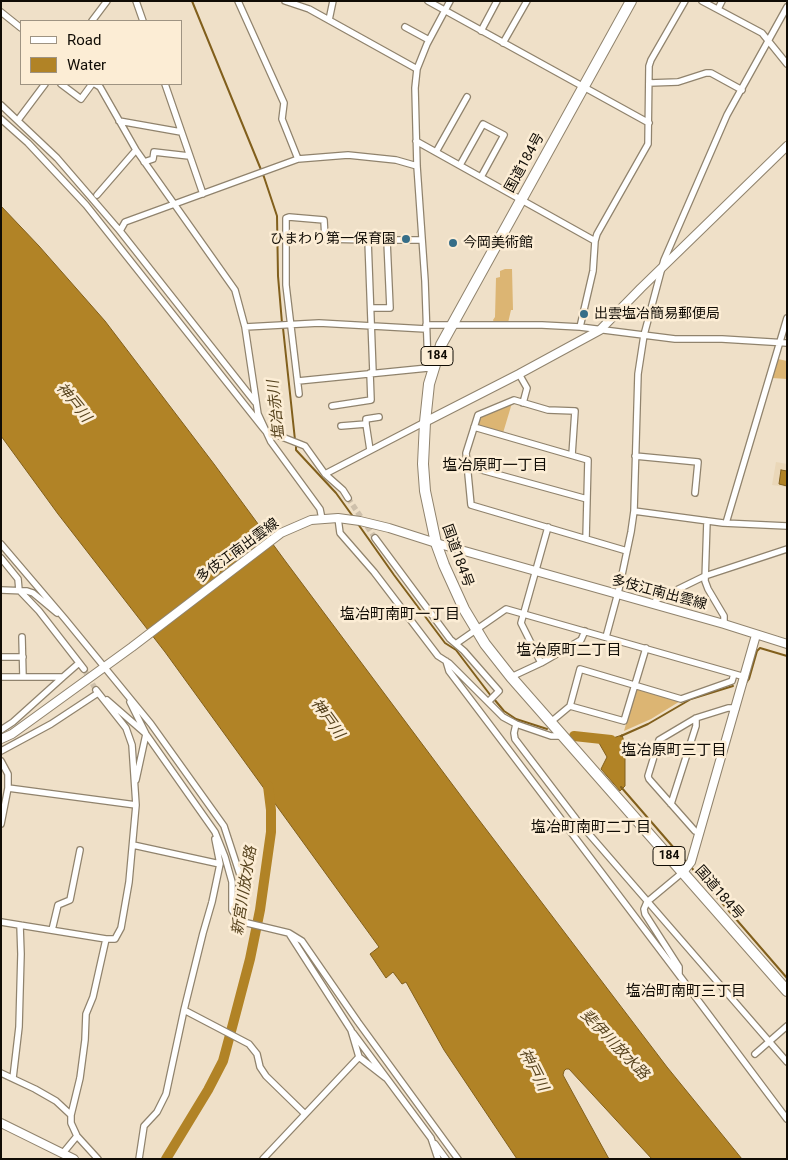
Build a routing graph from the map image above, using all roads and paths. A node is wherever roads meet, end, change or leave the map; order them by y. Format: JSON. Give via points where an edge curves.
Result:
{"nodes":[{"id":1,"x":107,"y":1,"type":"edge"},
{"id":2,"x":136,"y":1,"type":"edge"},
{"id":3,"x":238,"y":1,"type":"edge"},
{"id":4,"x":285,"y":1,"type":"edge"},
{"id":5,"x":333,"y":1,"type":"edge"},
{"id":6,"x":428,"y":1,"type":"edge"},
{"id":7,"x":450,"y":1,"type":"edge"},
{"id":8,"x":497,"y":1,"type":"edge"},
{"id":9,"x":527,"y":1,"type":"edge"},
{"id":10,"x":631,"y":1,"type":"edge"},
{"id":11,"x":685,"y":1,"type":"edge"},
{"id":12,"x":702,"y":1,"type":"edge"},
{"id":13,"x":722,"y":1,"type":"edge"},
{"id":14,"x":787,"y":7,"type":"edge"},
{"id":15,"x":718,"y":9,"type":"junction"},
{"id":16,"x":445,"y":11,"type":"junction"},
{"id":17,"x":1,"y":12,"type":"edge"},
{"id":18,"x":93,"y":20,"type":"edge"},
{"id":19,"x":143,"y":20,"type":"edge"},
{"id":20,"x":329,"y":20,"type":"junction"},
{"id":21,"x":20,"y":27,"type":"edge"},
{"id":22,"x":405,"y":27,"type":"dead end"},
{"id":23,"x":481,"y":31,"type":"junction"},
{"id":24,"x":768,"y":38,"type":"junction"},
{"id":25,"x":429,"y":40,"type":"junction"},
{"id":26,"x":503,"y":43,"type":"junction"},
{"id":27,"x":787,"y":64,"type":"edge"},
{"id":28,"x":417,"y":69,"type":"junction"},
{"id":29,"x":649,"y":83,"type":"junction"},
{"id":30,"x":45,"y":85,"type":"edge"},
{"id":31,"x":62,"y":85,"type":"edge"},
{"id":32,"x":93,"y":85,"type":"edge"},
{"id":33,"x":96,"y":85,"type":"edge"},
{"id":34,"x":164,"y":85,"type":"edge"},
{"id":35,"x":583,"y":87,"type":"junction"},
{"id":36,"x":742,"y":90,"type":"junction"},
{"id":37,"x":467,"y":96,"type":"dead end"},
{"id":38,"x":1,"y":105,"type":"edge"},
{"id":39,"x":1,"y":119,"type":"edge"},
{"id":40,"x":18,"y":120,"type":"junction"},
{"id":41,"x":120,"y":121,"type":"junction"},
{"id":42,"x":649,"y":124,"type":"junction"},
{"id":43,"x":181,"y":132,"type":"junction"},
{"id":44,"x":416,"y":141,"type":"junction"},
{"id":45,"x":787,"y":146,"type":"edge"},
{"id":46,"x":136,"y":150,"type":"junction"},
{"id":47,"x":436,"y":152,"type":"junction"},
{"id":48,"x":190,"y":156,"type":"junction"},
{"id":49,"x":298,"y":159,"type":"junction"},
{"id":50,"x":144,"y":162,"type":"junction"},
{"id":51,"x":417,"y":166,"type":"junction"},
{"id":52,"x":460,"y":166,"type":"junction"},
{"id":53,"x":481,"y":177,"type":"junction"},
{"id":54,"x":203,"y":194,"type":"junction"},
{"id":55,"x":97,"y":195,"type":"dead end"},
{"id":56,"x":521,"y":198,"type":"junction"},
{"id":57,"x":175,"y":205,"type":"junction"},
{"id":58,"x":120,"y":231,"type":"junction"},
{"id":59,"x":368,"y":240,"type":"junction"},
{"id":60,"x":422,"y":240,"type":"junction"},
{"id":61,"x":387,"y":241,"type":"junction"},
{"id":62,"x":595,"y":241,"type":"junction"},
{"id":63,"x":662,"y":268,"type":"junction"},
{"id":64,"x":371,"y":308,"type":"junction"},
{"id":65,"x":787,"y":318,"type":"edge"},
{"id":66,"x":290,"y":325,"type":"junction"},
{"id":67,"x":371,"y":326,"type":"junction"},
{"id":68,"x":451,"y":326,"type":"junction"},
{"id":69,"x":245,"y":327,"type":"junction"},
{"id":70,"x":426,"y":327,"type":"junction"},
{"id":71,"x":580,"y":328,"type":"junction"},
{"id":72,"x":600,"y":330,"type":"junction"},
{"id":73,"x":644,"y":335,"type":"junction"},
{"id":74,"x":780,"y":342,"type":"junction"},
{"id":75,"x":787,"y":343,"type":"edge"},
{"id":76,"x":430,"y":369,"type":"junction"},
{"id":77,"x":371,"y":373,"type":"junction"},
{"id":78,"x":519,"y":374,"type":"junction"},
{"id":79,"x":298,"y":381,"type":"junction"},
{"id":80,"x":299,"y":394,"type":"dead end"},
{"id":81,"x":523,"y":403,"type":"junction"},
{"id":82,"x":256,"y":404,"type":"junction"},
{"id":83,"x":332,"y":406,"type":"dead end"},
{"id":84,"x":379,"y":417,"type":"dead end"},
{"id":85,"x":425,"y":422,"type":"junction"},
{"id":86,"x":366,"y":424,"type":"junction"},
{"id":87,"x":341,"y":426,"type":"dead end"},
{"id":88,"x":474,"y":427,"type":"junction"},
{"id":89,"x":268,"y":434,"type":"junction"},
{"id":90,"x":370,"y":450,"type":"junction"},
{"id":91,"x":572,"y":455,"type":"junction"},
{"id":92,"x":635,"y":456,"type":"junction"},
{"id":93,"x":467,"y":466,"type":"junction"},
{"id":94,"x":325,"y":474,"type":"junction"},
{"id":95,"x":695,"y":493,"type":"dead end"},
{"id":96,"x":348,"y":498,"type":"tunnel mouth"},
{"id":97,"x":587,"y":499,"type":"junction"},
{"id":98,"x":634,"y":511,"type":"junction"},
{"id":99,"x":338,"y":518,"type":"junction"},
{"id":100,"x":322,"y":519,"type":"junction"},
{"id":101,"x":707,"y":521,"type":"junction"},
{"id":102,"x":726,"y":523,"type":"junction"},
{"id":103,"x":787,"y":526,"type":"edge"},
{"id":104,"x":548,"y":527,"type":"junction"},
{"id":105,"x":375,"y":538,"type":"tunnel mouth"},
{"id":106,"x":586,"y":539,"type":"junction"},
{"id":107,"x":436,"y":543,"type":"junction"},
{"id":108,"x":1,"y":544,"type":"edge"},
{"id":109,"x":627,"y":550,"type":"junction"},
{"id":110,"x":787,"y":550,"type":"edge"},
{"id":111,"x":1,"y":558,"type":"edge"},
{"id":112,"x":536,"y":571,"type":"junction"},
{"id":113,"x":705,"y":576,"type":"junction"},
{"id":114,"x":1,"y":590,"type":"edge"},
{"id":115,"x":20,"y":590,"type":"junction"},
{"id":116,"x":618,"y":595,"type":"junction"},
{"id":117,"x":656,"y":600,"type":"dead end"},
{"id":118,"x":524,"y":613,"type":"junction"},
{"id":119,"x":65,"y":619,"type":"junction"},
{"id":120,"x":724,"y":624,"type":"junction"},
{"id":121,"x":476,"y":630,"type":"junction"},
{"id":122,"x":585,"y":631,"type":"junction"},
{"id":123,"x":756,"y":635,"type":"junction"},
{"id":124,"x":22,"y":637,"type":"dead end"},
{"id":125,"x":606,"y":637,"type":"junction"},
{"id":126,"x":456,"y":643,"type":"junction"},
{"id":127,"x":787,"y":644,"type":"edge"},
{"id":128,"x":646,"y":648,"type":"junction"},
{"id":129,"x":1,"y":657,"type":"edge"},
{"id":130,"x":23,"y":657,"type":"junction"},
{"id":131,"x":446,"y":661,"type":"junction"},
{"id":132,"x":80,"y":662,"type":"junction"},
{"id":133,"x":541,"y":663,"type":"junction"},
{"id":134,"x":104,"y":667,"type":"junction"},
{"id":135,"x":84,"y":669,"type":"tunnel mouth"},
{"id":136,"x":734,"y":674,"type":"junction"},
{"id":137,"x":1,"y":677,"type":"edge"},
{"id":138,"x":23,"y":677,"type":"junction"},
{"id":139,"x":63,"y":677,"type":"junction"},
{"id":140,"x":511,"y":677,"type":"junction"},
{"id":141,"x":745,"y":677,"type":"junction"},
{"id":142,"x":635,"y":685,"type":"junction"},
{"id":143,"x":98,"y":693,"type":"junction"},
{"id":144,"x":125,"y":693,"type":"junction"},
{"id":145,"x":492,"y":698,"type":"junction"},
{"id":146,"x":570,"y":706,"type":"junction"},
{"id":147,"x":736,"y":708,"type":"junction"},
{"id":148,"x":696,"y":718,"type":"junction"},
{"id":149,"x":552,"y":721,"type":"junction"},
{"id":150,"x":516,"y":724,"type":"junction"},
{"id":151,"x":1,"y":730,"type":"edge"},
{"id":152,"x":146,"y":734,"type":"junction"},
{"id":153,"x":564,"y":736,"type":"junction"},
{"id":154,"x":1,"y":739,"type":"edge"},
{"id":155,"x":1,"y":751,"type":"edge"},
{"id":156,"x":1,"y":760,"type":"edge"},
{"id":157,"x":134,"y":786,"type":"junction"},
{"id":158,"x":8,"y":788,"type":"junction"},
{"id":159,"x":671,"y":804,"type":"junction"},
{"id":160,"x":136,"y":806,"type":"junction"},
{"id":161,"x":1,"y":824,"type":"edge"},
{"id":162,"x":215,"y":832,"type":"junction"},
{"id":163,"x":700,"y":833,"type":"junction"},
{"id":164,"x":134,"y":845,"type":"junction"},
{"id":165,"x":80,"y":850,"type":"dead end"},
{"id":166,"x":220,"y":864,"type":"junction"},
{"id":167,"x":683,"y":872,"type":"junction"},
{"id":168,"x":647,"y":902,"type":"junction"},
{"id":169,"x":238,"y":918,"type":"junction"},
{"id":170,"x":1,"y":922,"type":"edge"},
{"id":171,"x":20,"y":925,"type":"junction"},
{"id":172,"x":52,"y":930,"type":"junction"},
{"id":173,"x":289,"y":933,"type":"junction"},
{"id":174,"x":106,"y":939,"type":"junction"},
{"id":175,"x":679,"y":975,"type":"junction"},
{"id":176,"x":787,"y":991,"type":"edge"},
{"id":177,"x":184,"y":1010,"type":"junction"},
{"id":178,"x":787,"y":1026,"type":"edge"},
{"id":179,"x":351,"y":1030,"type":"junction"},
{"id":180,"x":769,"y":1041,"type":"junction"},
{"id":181,"x":755,"y":1054,"type":"dead end"},
{"id":182,"x":359,"y":1057,"type":"junction"},
{"id":183,"x":787,"y":1062,"type":"edge"},
{"id":184,"x":1,"y":1073,"type":"edge"},
{"id":185,"x":14,"y":1078,"type":"junction"},
{"id":186,"x":386,"y":1078,"type":"junction"},
{"id":187,"x":71,"y":1114,"type":"junction"},
{"id":188,"x":305,"y":1114,"type":"junction"},
{"id":189,"x":787,"y":1119,"type":"edge"},
{"id":190,"x":1,"y":1123,"type":"edge"},
{"id":191,"x":77,"y":1136,"type":"junction"},
{"id":192,"x":431,"y":1138,"type":"junction"},
{"id":193,"x":63,"y":1153,"type":"junction"},
{"id":194,"x":74,"y":1159,"type":"edge"},
{"id":195,"x":98,"y":1159,"type":"edge"},
{"id":196,"x":139,"y":1159,"type":"edge"},
{"id":197,"x":263,"y":1159,"type":"edge"},
{"id":198,"x":438,"y":1159,"type":"edge"},
{"id":199,"x":446,"y":1159,"type":"edge"},
{"id":200,"x":458,"y":1159,"type":"edge"}],
"edges":[{"from":1,"to":18,"type":"street"},
{"from":2,"to":19,"type":"street"},
{"from":3,"to":49,"type":"street","via":[[284,103],[282,119]]},
{"from":4,"to":20,"type":"street"},
{"from":5,"to":20,"type":"street"},
{"from":6,"to":16,"type":"street"},
{"from":7,"to":16,"type":"street"},
{"from":8,"to":23,"type":"street"},
{"from":9,"to":26,"type":"street"},
{"from":10,"to":35,"type":"highway","name":"国道184号","number":"184"},
{"from":11,"to":29,"type":"street","via":[[651,60]]},
{"from":12,"to":15,"type":"street"},
{"from":13,"to":15,"type":"street"},
{"from":14,"to":24,"type":"street"},
{"from":15,"to":24,"type":"street"},
{"from":16,"to":23,"type":"street"},
{"from":16,"to":25,"type":"street"},
{"from":17,"to":21,"type":"street"},
{"from":20,"to":28,"type":"street"},
{"from":22,"to":25,"type":"street"},
{"from":23,"to":26,"type":"street"},
{"from":24,"to":27,"type":"street"},
{"from":24,"to":36,"type":"street"},
{"from":25,"to":28,"type":"street"},
{"from":26,"to":35,"type":"street"},
{"from":28,"to":44,"type":"street"},
{"from":29,"to":36,"type":"street","via":[[678,82],[711,73]]},
{"from":29,"to":42,"type":"street"},
{"from":30,"to":40,"type":"street"},
{"from":31,"to":32,"type":"street","via":[[81,99]]},
{"from":33,"to":41,"type":"street"},
{"from":34,"to":43,"type":"street"},
{"from":35,"to":42,"type":"street"},
{"from":35,"to":56,"type":"highway","name":"国道184号","number":"184"},
{"from":36,"to":63,"type":"street","via":[[727,115]]},
{"from":37,"to":47,"type":"street"},
{"from":38,"to":40,"type":"street"},
{"from":39,"to":89,"type":"street","via":[[86,205]]},
{"from":40,"to":58,"type":"street","via":[[57,158]]},
{"from":41,"to":43,"type":"street"},
{"from":41,"to":46,"type":"street"},
{"from":42,"to":62,"type":"street","via":[[648,144]]},
{"from":43,"to":48,"type":"street"},
{"from":44,"to":47,"type":"street"},
{"from":44,"to":51,"type":"street"},
{"from":45,"to":63,"type":"main road"},
{"from":46,"to":50,"type":"street"},
{"from":46,"to":55,"type":"street"},
{"from":47,"to":52,"type":"street"},
{"from":48,"to":50,"type":"street","via":[[154,152],[152,159]]},
{"from":48,"to":54,"type":"street"},
{"from":49,"to":51,"type":"street","via":[[348,155],[396,160]]},
{"from":49,"to":54,"type":"street"},
{"from":50,"to":57,"type":"street"},
{"from":51,"to":60,"type":"street"},
{"from":52,"to":53,"type":"street"},
{"from":52,"to":53,"type":"street","via":[[483,124],[504,135]]},
{"from":53,"to":56,"type":"street"},
{"from":54,"to":57,"type":"street"},
{"from":56,"to":62,"type":"street"},
{"from":56,"to":68,"type":"highway","name":"国道184号","number":"184"},
{"from":57,"to":58,"type":"street","via":[[125,222]]},
{"from":57,"to":69,"type":"street","via":[[235,290]]},
{"from":58,"to":82,"type":"street"},
{"from":59,"to":61,"type":"street"},
{"from":59,"to":64,"type":"street"},
{"from":59,"to":66,"type":"street","via":[[325,239],[324,220],[286,218],[286,285]]},
{"from":60,"to":61,"type":"street"},
{"from":60,"to":70,"type":"street"},
{"from":61,"to":64,"type":"street","via":[[390,308]]},
{"from":62,"to":71,"type":"street","via":[[593,271]]},
{"from":63,"to":72,"type":"main road"},
{"from":63,"to":73,"type":"street"},
{"from":64,"to":67,"type":"street"},
{"from":65,"to":74,"type":"street"},
{"from":66,"to":67,"type":"street"},
{"from":66,"to":69,"type":"street"},
{"from":66,"to":79,"type":"street"},
{"from":67,"to":70,"type":"street"},
{"from":67,"to":77,"type":"street"},
{"from":68,"to":70,"type":"street"},
{"from":68,"to":71,"type":"street"},
{"from":68,"to":76,"type":"highway","name":"国道184号","number":"184"},
{"from":69,"to":82,"type":"street"},
{"from":70,"to":76,"type":"street"},
{"from":71,"to":72,"type":"street"},
{"from":72,"to":73,"type":"street"},
{"from":72,"to":78,"type":"main road"},
{"from":73,"to":74,"type":"street"},
{"from":73,"to":92,"type":"street","via":[[638,374]]},
{"from":74,"to":75,"type":"street"},
{"from":74,"to":102,"type":"street"},
{"from":76,"to":77,"type":"street"},
{"from":76,"to":85,"type":"highway","name":"国道184号","number":"184"},
{"from":77,"to":79,"type":"street"},
{"from":77,"to":83,"type":"street","via":[[372,400]]},
{"from":78,"to":81,"type":"street","via":[[528,388]]},
{"from":78,"to":85,"type":"main road"},
{"from":79,"to":80,"type":"street"},
{"from":81,"to":88,"type":"street","via":[[514,400],[478,415]]},
{"from":81,"to":91,"type":"street","via":[[548,410],[575,411]]},
{"from":82,"to":89,"type":"street"},
{"from":84,"to":86,"type":"street","via":[[366,419]]},
{"from":85,"to":90,"type":"street"},
{"from":85,"to":107,"type":"highway","name":"国道184号","number":"184","via":[[425,491]]},
{"from":86,"to":87,"type":"street"},
{"from":86,"to":90,"type":"street"},
{"from":88,"to":91,"type":"street"},
{"from":88,"to":93,"type":"street","via":[[466,453]]},
{"from":89,"to":94,"type":"street","via":[[305,446]]},
{"from":89,"to":100,"type":"street","via":[[320,509]]},
{"from":90,"to":94,"type":"street"},
{"from":91,"to":97,"type":"street","via":[[588,460]]},
{"from":92,"to":95,"type":"street","via":[[698,462]]},
{"from":92,"to":98,"type":"street"},
{"from":93,"to":97,"type":"street"},
{"from":93,"to":104,"type":"street","via":[[471,505]]},
{"from":94,"to":96,"type":"street"},
{"from":97,"to":106,"type":"street"},
{"from":98,"to":101,"type":"street"},
{"from":98,"to":109,"type":"street"},
{"from":99,"to":100,"type":"main road","name":"多伎江南出雲線"},
{"from":99,"to":107,"type":"main road","name":"多伎江南出雲線","via":[[389,528]]},
{"from":99,"to":131,"type":"street","via":[[340,533],[438,656]]},
{"from":100,"to":134,"type":"main road","name":"多伎江南出雲線","via":[[311,520],[281,533]]},
{"from":101,"to":102,"type":"street"},
{"from":101,"to":113,"type":"street"},
{"from":102,"to":103,"type":"street"},
{"from":104,"to":106,"type":"street"},
{"from":104,"to":112,"type":"street"},
{"from":105,"to":126,"type":"street"},
{"from":106,"to":109,"type":"street"},
{"from":107,"to":112,"type":"main road","name":"多伎江南出雲線"},
{"from":107,"to":121,"type":"highway","name":"国道184号","number":"184","via":[[455,591]]},
{"from":108,"to":119,"type":"street"},
{"from":109,"to":116,"type":"street"},
{"from":110,"to":113,"type":"street"},
{"from":111,"to":115,"type":"street","via":[[18,579]]},
{"from":112,"to":116,"type":"main road","name":"多伎江南出雲線"},
{"from":112,"to":118,"type":"street"},
{"from":113,"to":117,"type":"street"},
{"from":113,"to":120,"type":"street","via":[[708,589],[724,616]]},
{"from":114,"to":115,"type":"street"},
{"from":115,"to":119,"type":"street","via":[[33,593]]},
{"from":115,"to":132,"type":"street"},
{"from":116,"to":120,"type":"main road","name":"多伎江南出雲線"},
{"from":116,"to":125,"type":"street"},
{"from":118,"to":121,"type":"street","via":[[506,609]]},
{"from":118,"to":122,"type":"street"},
{"from":118,"to":133,"type":"street","via":[[522,627]]},
{"from":119,"to":134,"type":"street"},
{"from":120,"to":123,"type":"main road","name":"多伎江南出雲線"},
{"from":121,"to":126,"type":"street"},
{"from":121,"to":140,"type":"highway","name":"国道184号","number":"184"},
{"from":122,"to":125,"type":"street"},
{"from":122,"to":133,"type":"street","via":[[580,640]]},
{"from":123,"to":127,"type":"main road","name":"多伎江南出雲線"},
{"from":123,"to":141,"type":"main road"},
{"from":124,"to":130,"type":"street"},
{"from":125,"to":128,"type":"street"},
{"from":126,"to":145,"type":"street","via":[[499,691]]},
{"from":128,"to":136,"type":"street"},
{"from":128,"to":142,"type":"street"},
{"from":129,"to":130,"type":"street"},
{"from":130,"to":138,"type":"street"},
{"from":131,"to":145,"type":"street"},
{"from":131,"to":175,"type":"street","via":[[449,671]]},
{"from":132,"to":135,"type":"street"},
{"from":132,"to":139,"type":"street"},
{"from":133,"to":140,"type":"street"},
{"from":134,"to":144,"type":"street"},
{"from":134,"to":154,"type":"main road","name":"多伎江南出雲線"},
{"from":136,"to":141,"type":"street"},
{"from":136,"to":142,"type":"street","via":[[732,681],[681,699]]},
{"from":137,"to":138,"type":"street"},
{"from":138,"to":139,"type":"street"},
{"from":139,"to":151,"type":"street"},
{"from":140,"to":149,"type":"highway","name":"国道184号","number":"184"},
{"from":141,"to":147,"type":"main road"},
{"from":142,"to":146,"type":"street","via":[[624,721]]},
{"from":142,"to":146,"type":"street","via":[[580,669]]},
{"from":143,"to":152,"type":"street","via":[[96,690]]},
{"from":143,"to":155,"type":"street"},
{"from":143,"to":157,"type":"street","via":[[126,728],[132,745]]},
{"from":144,"to":152,"type":"street"},
{"from":144,"to":169,"type":"street","via":[[224,826],[241,878]]},
{"from":145,"to":150,"type":"street","via":[[503,717]]},
{"from":146,"to":149,"type":"street"},
{"from":147,"to":148,"type":"street"},
{"from":147,"to":163,"type":"main road"},
{"from":148,"to":159,"type":"street"},
{"from":148,"to":159,"type":"street","via":[[659,740],[648,776]]},
{"from":149,"to":153,"type":"highway","name":"国道184号","number":"184"},
{"from":150,"to":153,"type":"street","via":[[551,736]]},
{"from":150,"to":168,"type":"street","via":[[514,733],[519,745],[576,819]]},
{"from":152,"to":157,"type":"street"},
{"from":152,"to":162,"type":"street"},
{"from":153,"to":167,"type":"highway","name":"国道184号","number":"184"},
{"from":156,"to":158,"type":"street","via":[[8,774]]},
{"from":157,"to":160,"type":"street"},
{"from":158,"to":160,"type":"street"},
{"from":158,"to":161,"type":"street"},
{"from":159,"to":163,"type":"street"},
{"from":160,"to":164,"type":"street"},
{"from":162,"to":166,"type":"street"},
{"from":162,"to":169,"type":"street","via":[[232,882],[232,910]]},
{"from":163,"to":167,"type":"main road","via":[[691,862]]},
{"from":164,"to":166,"type":"street"},
{"from":164,"to":174,"type":"street","via":[[121,928],[115,939]]},
{"from":165,"to":172,"type":"street","via":[[70,900],[58,905]]},
{"from":166,"to":177,"type":"street"},
{"from":167,"to":168,"type":"street"},
{"from":167,"to":176,"type":"highway","name":"国道184号","number":"184"},
{"from":168,"to":175,"type":"street","via":[[645,914],[680,967]]},
{"from":168,"to":180,"type":"street"},
{"from":169,"to":173,"type":"street"},
{"from":170,"to":171,"type":"street"},
{"from":171,"to":172,"type":"street"},
{"from":171,"to":185,"type":"street","via":[[19,1027]]},
{"from":172,"to":174,"type":"street"},
{"from":173,"to":179,"type":"street"},
{"from":173,"to":200,"type":"street","via":[[302,941]]},
{"from":174,"to":187,"type":"street","via":[[97,983],[86,1014],[80,1078]]},
{"from":175,"to":189,"type":"street"},
{"from":177,"to":188,"type":"street","via":[[249,1044],[266,1076]]},
{"from":177,"to":196,"type":"street","via":[[166,1094],[157,1112],[144,1126]]},
{"from":178,"to":180,"type":"street"},
{"from":179,"to":182,"type":"street"},
{"from":179,"to":186,"type":"street"},
{"from":180,"to":181,"type":"street"},
{"from":180,"to":183,"type":"street"},
{"from":182,"to":186,"type":"street"},
{"from":182,"to":188,"type":"street"},
{"from":184,"to":185,"type":"street"},
{"from":185,"to":187,"type":"street","via":[[56,1101]]},
{"from":186,"to":192,"type":"street"},
{"from":187,"to":191,"type":"street"},
{"from":188,"to":197,"type":"street"},
{"from":190,"to":193,"type":"main road"},
{"from":191,"to":193,"type":"street"},
{"from":191,"to":195,"type":"street"},
{"from":192,"to":198,"type":"street"},
{"from":192,"to":199,"type":"street"},
{"from":193,"to":194,"type":"main road"}]}
